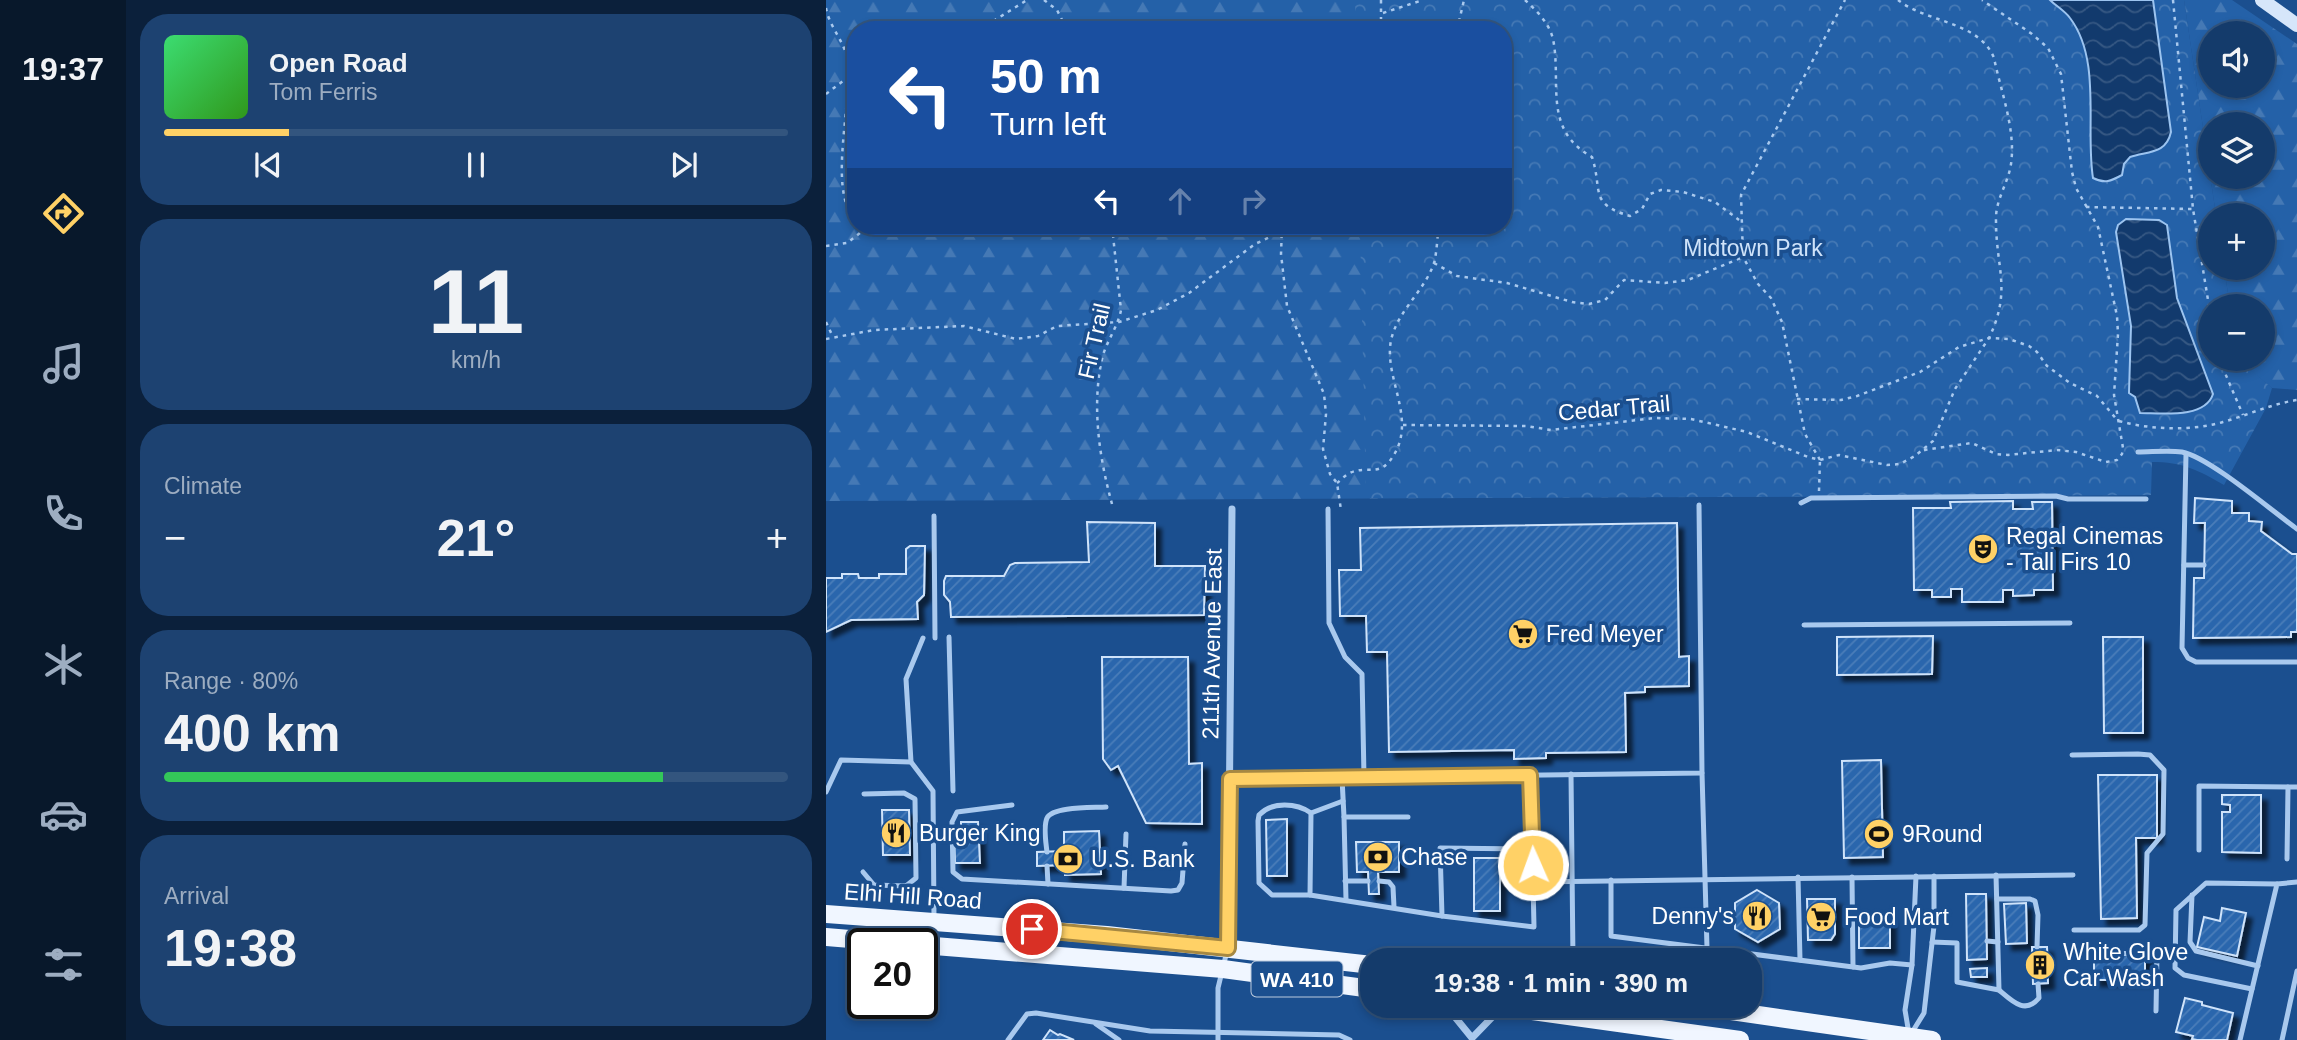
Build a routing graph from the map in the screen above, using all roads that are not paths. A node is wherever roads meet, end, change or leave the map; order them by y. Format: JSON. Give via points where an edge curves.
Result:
{"nodes":[{"id":1,"x":2262,"y":0,"type":"edge"},
{"id":2,"x":2297,"y":25,"type":"edge"},
{"id":3,"x":2138,"y":452,"type":"dead end"},
{"id":4,"x":2186,"y":454,"type":"junction"},
{"id":5,"x":2146,"y":499,"type":"dead end"},
{"id":6,"x":1801,"y":503,"type":"dead end"},
{"id":7,"x":1699,"y":505,"type":"dead end"},
{"id":8,"x":1232,"y":509,"type":"dead end"},
{"id":9,"x":1328,"y":509,"type":"dead end"},
{"id":10,"x":934,"y":516,"type":"dead end"},
{"id":11,"x":2297,"y":529,"type":"edge"},
{"id":12,"x":2184,"y":565,"type":"junction"},
{"id":13,"x":2204,"y":565,"type":"dead end"},
{"id":14,"x":2070,"y":624,"type":"dead end"},
{"id":15,"x":1804,"y":625,"type":"dead end"},
{"id":16,"x":949,"y":637,"type":"dead end"},
{"id":17,"x":923,"y":638,"type":"dead end"},
{"id":18,"x":934,"y":638,"type":"dead end"},
{"id":19,"x":2297,"y":662,"type":"edge"},
{"id":20,"x":2072,"y":755,"type":"dead end"},
{"id":21,"x":911,"y":762,"type":"junction"},
{"id":22,"x":1702,"y":773,"type":"junction"},
{"id":23,"x":1530,"y":775,"type":"junction"},
{"id":24,"x":1571,"y":775,"type":"junction"},
{"id":25,"x":1364,"y":777,"type":"junction"},
{"id":26,"x":1342,"y":778,"type":"junction"},
{"id":27,"x":1230,"y":779,"type":"junction"},
{"id":28,"x":2288,"y":787,"type":"junction"},
{"id":29,"x":2297,"y":787,"type":"edge"},
{"id":30,"x":953,"y":790,"type":"dead end"},
{"id":31,"x":826,"y":792,"type":"edge"},
{"id":32,"x":864,"y":794,"type":"dead end"},
{"id":33,"x":1343,"y":801,"type":"junction"},
{"id":34,"x":1012,"y":805,"type":"dead end"},
{"id":35,"x":1106,"y":807,"type":"dead end"},
{"id":36,"x":1311,"y":813,"type":"junction"},
{"id":37,"x":1344,"y":817,"type":"junction"},
{"id":38,"x":1408,"y":817,"type":"dead end"},
{"id":39,"x":1126,"y":834,"type":"dead end"},
{"id":40,"x":1185,"y":844,"type":"dead end"},
{"id":41,"x":1532,"y":849,"type":"junction"},
{"id":42,"x":2199,"y":850,"type":"dead end"},
{"id":43,"x":1047,"y":852,"type":"dead end"},
{"id":44,"x":2287,"y":859,"type":"dead end"},
{"id":45,"x":1047,"y":866,"type":"dead end"},
{"id":46,"x":863,"y":872,"type":"dead end"},
{"id":47,"x":1996,"y":875,"type":"junction"},
{"id":48,"x":2073,"y":875,"type":"dead end"},
{"id":49,"x":1916,"y":876,"type":"junction"},
{"id":50,"x":1934,"y":876,"type":"junction"},
{"id":51,"x":1798,"y":877,"type":"junction"},
{"id":52,"x":1852,"y":877,"type":"junction"},
{"id":53,"x":1705,"y":879,"type":"junction"},
{"id":54,"x":1573,"y":880,"type":"junction"},
{"id":55,"x":1611,"y":880,"type":"junction"},
{"id":56,"x":1345,"y":881,"type":"junction"},
{"id":57,"x":1368,"y":881,"type":"dead end"},
{"id":58,"x":1379,"y":881,"type":"dead end"},
{"id":59,"x":1534,"y":882,"type":"junction"},
{"id":60,"x":2297,"y":882,"type":"edge"},
{"id":61,"x":1048,"y":884,"type":"junction"},
{"id":62,"x":2277,"y":884,"type":"junction"},
{"id":63,"x":1124,"y":888,"type":"junction"},
{"id":64,"x":1310,"y":895,"type":"junction"},
{"id":65,"x":2192,"y":895,"type":"junction"},
{"id":66,"x":1997,"y":899,"type":"junction"},
{"id":67,"x":1346,"y":900,"type":"junction"},
{"id":68,"x":1394,"y":907,"type":"junction"},
{"id":69,"x":826,"y":914,"type":"edge"},
{"id":70,"x":1442,"y":916,"type":"junction"},
{"id":71,"x":934,"y":921,"type":"junction"},
{"id":72,"x":2074,"y":930,"type":"dead end"},
{"id":73,"x":826,"y":937,"type":"edge"},
{"id":74,"x":847,"y":939,"type":"edge"},
{"id":75,"x":1932,"y":942,"type":"junction"},
{"id":76,"x":1967,"y":942,"type":"dead end"},
{"id":77,"x":1987,"y":942,"type":"dead end"},
{"id":78,"x":1998,"y":942,"type":"junction"},
{"id":79,"x":1957,"y":943,"type":"junction"},
{"id":80,"x":2074,"y":943,"type":"dead end"},
{"id":81,"x":938,"y":946,"type":"edge"},
{"id":82,"x":2038,"y":947,"type":"dead end"},
{"id":83,"x":1228,"y":948,"type":"junction"},
{"id":84,"x":1573,"y":948,"type":"edge"},
{"id":85,"x":1707,"y":948,"type":"joint"},
{"id":86,"x":1762,"y":955,"type":"edge"},
{"id":87,"x":1800,"y":960,"type":"junction"},
{"id":88,"x":1360,"y":964,"type":"edge"},
{"id":89,"x":1912,"y":965,"type":"junction"},
{"id":90,"x":2258,"y":965,"type":"junction"},
{"id":91,"x":1853,"y":967,"type":"junction"},
{"id":92,"x":1223,"y":969,"type":"junction"},
{"id":93,"x":2297,"y":971,"type":"edge"},
{"id":94,"x":2038,"y":984,"type":"dead end"},
{"id":95,"x":1360,"y":987,"type":"edge"},
{"id":96,"x":2252,"y":989,"type":"junction"},
{"id":97,"x":1999,"y":990,"type":"junction"},
{"id":98,"x":2157,"y":1011,"type":"dead end"},
{"id":99,"x":1762,"y":1016,"type":"edge"},
{"id":100,"x":1455,"y":1018,"type":"edge"},
{"id":101,"x":1491,"y":1018,"type":"edge"},
{"id":102,"x":1570,"y":1018,"type":"edge"},
{"id":103,"x":1093,"y":1022,"type":"junction"},
{"id":104,"x":1218,"y":1031,"type":"junction"},
{"id":105,"x":1676,"y":1035,"type":"edge"},
{"id":106,"x":1293,"y":1037,"type":"edge"},
{"id":107,"x":1714,"y":1038,"type":"edge"},
{"id":108,"x":1471,"y":1039,"type":"edge"},
{"id":109,"x":1909,"y":1039,"type":"edge"},
{"id":110,"x":1008,"y":1040,"type":"edge"},
{"id":111,"x":1119,"y":1040,"type":"edge"},
{"id":112,"x":1218,"y":1040,"type":"edge"},
{"id":113,"x":1350,"y":1040,"type":"edge"},
{"id":114,"x":1740,"y":1040,"type":"edge"},
{"id":115,"x":1932,"y":1040,"type":"edge"},
{"id":116,"x":2241,"y":1040,"type":"edge"},
{"id":117,"x":2282,"y":1040,"type":"edge"}],
"edges":[{"from":1,"to":2,"type":"main road"},
{"from":3,"to":4,"type":"lane"},
{"from":4,"to":11,"type":"lane","via":[[2211,465]]},
{"from":4,"to":12,"type":"lane"},
{"from":5,"to":6,"type":"lane","via":[[1811,498]]},
{"from":7,"to":22,"type":"lane"},
{"from":8,"to":27,"type":"street","name":"211th Avenue East"},
{"from":9,"to":25,"type":"lane","via":[[1329,623],[1345,657],[1362,674]]},
{"from":10,"to":18,"type":"lane"},
{"from":12,"to":13,"type":"lane"},
{"from":12,"to":19,"type":"lane","via":[[2182,648],[2188,658],[2196,662]]},
{"from":14,"to":15,"type":"lane"},
{"from":16,"to":30,"type":"lane"},
{"from":17,"to":21,"type":"lane","via":[[906,679]]},
{"from":20,"to":72,"type":"lane","via":[[2150,755],[2164,770],[2163,834],[2147,853],[2145,925],[2138,930]]},
{"from":21,"to":31,"type":"lane","via":[[841,760]]},
{"from":21,"to":71,"type":"lane","via":[[933,791]]},
{"from":22,"to":24,"type":"lane"},
{"from":22,"to":53,"type":"lane"},
{"from":23,"to":24,"type":"lane"},
{"from":23,"to":25,"type":"lane"},
{"from":23,"to":41,"type":"lane"},
{"from":24,"to":54,"type":"lane"},
{"from":25,"to":26,"type":"lane"},
{"from":26,"to":27,"type":"lane"},
{"from":26,"to":33,"type":"lane"},
{"from":27,"to":83,"type":"street","name":"211th Avenue East"},
{"from":28,"to":29,"type":"lane"},
{"from":28,"to":42,"type":"lane","via":[[2199,786]]},
{"from":28,"to":44,"type":"lane"},
{"from":32,"to":46,"type":"lane","via":[[904,793],[915,799],[916,878],[906,886],[874,884]]},
{"from":33,"to":36,"type":"lane"},
{"from":33,"to":37,"type":"lane"},
{"from":34,"to":61,"type":"lane","via":[[957,812],[952,822],[954,872],[962,879]]},
{"from":35,"to":43,"type":"lane","via":[[1050,814],[1046,820]]},
{"from":36,"to":64,"type":"lane"},
{"from":36,"to":64,"type":"lane","via":[[1301,806],[1270,806],[1258,821],[1259,883],[1272,895]]},
{"from":37,"to":38,"type":"lane"},
{"from":37,"to":56,"type":"lane"},
{"from":39,"to":63,"type":"lane"},
{"from":40,"to":63,"type":"lane","via":[[1178,890]]},
{"from":41,"to":59,"type":"lane"},
{"from":41,"to":70,"type":"lane","via":[[1440,848]]},
{"from":45,"to":61,"type":"lane"},
{"from":47,"to":48,"type":"lane"},
{"from":47,"to":50,"type":"lane"},
{"from":47,"to":66,"type":"lane"},
{"from":49,"to":50,"type":"lane"},
{"from":49,"to":52,"type":"lane"},
{"from":49,"to":89,"type":"lane"},
{"from":50,"to":75,"type":"lane"},
{"from":51,"to":52,"type":"lane"},
{"from":51,"to":53,"type":"lane"},
{"from":51,"to":87,"type":"lane"},
{"from":52,"to":91,"type":"lane"},
{"from":53,"to":55,"type":"lane"},
{"from":53,"to":85,"type":"lane"},
{"from":54,"to":55,"type":"lane"},
{"from":54,"to":59,"type":"lane"},
{"from":54,"to":84,"type":"lane"},
{"from":55,"to":85,"type":"lane","via":[[1611,936]]},
{"from":56,"to":57,"type":"lane"},
{"from":56,"to":67,"type":"lane"},
{"from":58,"to":68,"type":"lane","via":[[1393,887]]},
{"from":59,"to":70,"type":"lane","via":[[1534,927]]},
{"from":60,"to":62,"type":"lane"},
{"from":61,"to":63,"type":"lane"},
{"from":62,"to":65,"type":"lane","via":[[2206,883]]},
{"from":62,"to":90,"type":"lane"},
{"from":64,"to":67,"type":"lane"},
{"from":65,"to":90,"type":"lane","via":[[2190,942],[2196,951]]},
{"from":65,"to":96,"type":"lane","via":[[2176,909],[2175,968],[2184,975]]},
{"from":66,"to":78,"type":"lane"},
{"from":66,"to":82,"type":"lane","via":[[2035,901]]},
{"from":67,"to":68,"type":"lane"},
{"from":68,"to":70,"type":"lane"},
{"from":69,"to":71,"type":"main road","name":"Elhi Hill Road","number":"WA 410"},
{"from":71,"to":83,"type":"main road","name":"Elhi Hill Road","number":"WA 410"},
{"from":73,"to":74,"type":"main road","name":"Elhi Hill Road"},
{"from":75,"to":79,"type":"lane"},
{"from":75,"to":109,"type":"lane","via":[[1924,1013]]},
{"from":76,"to":79,"type":"lane"},
{"from":77,"to":78,"type":"lane"},
{"from":78,"to":97,"type":"lane"},
{"from":79,"to":97,"type":"lane","via":[[1957,982]]},
{"from":80,"to":98,"type":"lane","via":[[2090,953],[2157,954]]},
{"from":81,"to":92,"type":"main road","number":"WA 410"},
{"from":83,"to":88,"type":"main road","name":"Elhi Hill Road","number":"WA 410"},
{"from":83,"to":92,"type":"lane"},
{"from":86,"to":87,"type":"lane"},
{"from":87,"to":91,"type":"lane"},
{"from":89,"to":91,"type":"lane"},
{"from":89,"to":109,"type":"lane","via":[[1905,1010]]},
{"from":90,"to":96,"type":"lane"},
{"from":92,"to":95,"type":"main road","number":"WA 410"},
{"from":92,"to":104,"type":"lane"},
{"from":93,"to":117,"type":"lane"},
{"from":94,"to":97,"type":"lane","via":[[2039,998],[2026,1006],[2018,1006]]},
{"from":96,"to":116,"type":"lane"},
{"from":99,"to":109,"type":"main road"},
{"from":100,"to":108,"type":"street"},
{"from":101,"to":108,"type":"street"},
{"from":102,"to":105,"type":"main road"},
{"from":103,"to":104,"type":"lane","via":[[1150,1031]]},
{"from":103,"to":110,"type":"lane","via":[[1027,1014]]},
{"from":103,"to":111,"type":"lane"},
{"from":104,"to":106,"type":"lane"},
{"from":104,"to":112,"type":"lane"},
{"from":105,"to":107,"type":"main road"},
{"from":106,"to":113,"type":"lane","via":[[1339,1035]]},
{"from":107,"to":114,"type":"main road"},
{"from":109,"to":115,"type":"main road"}]}
